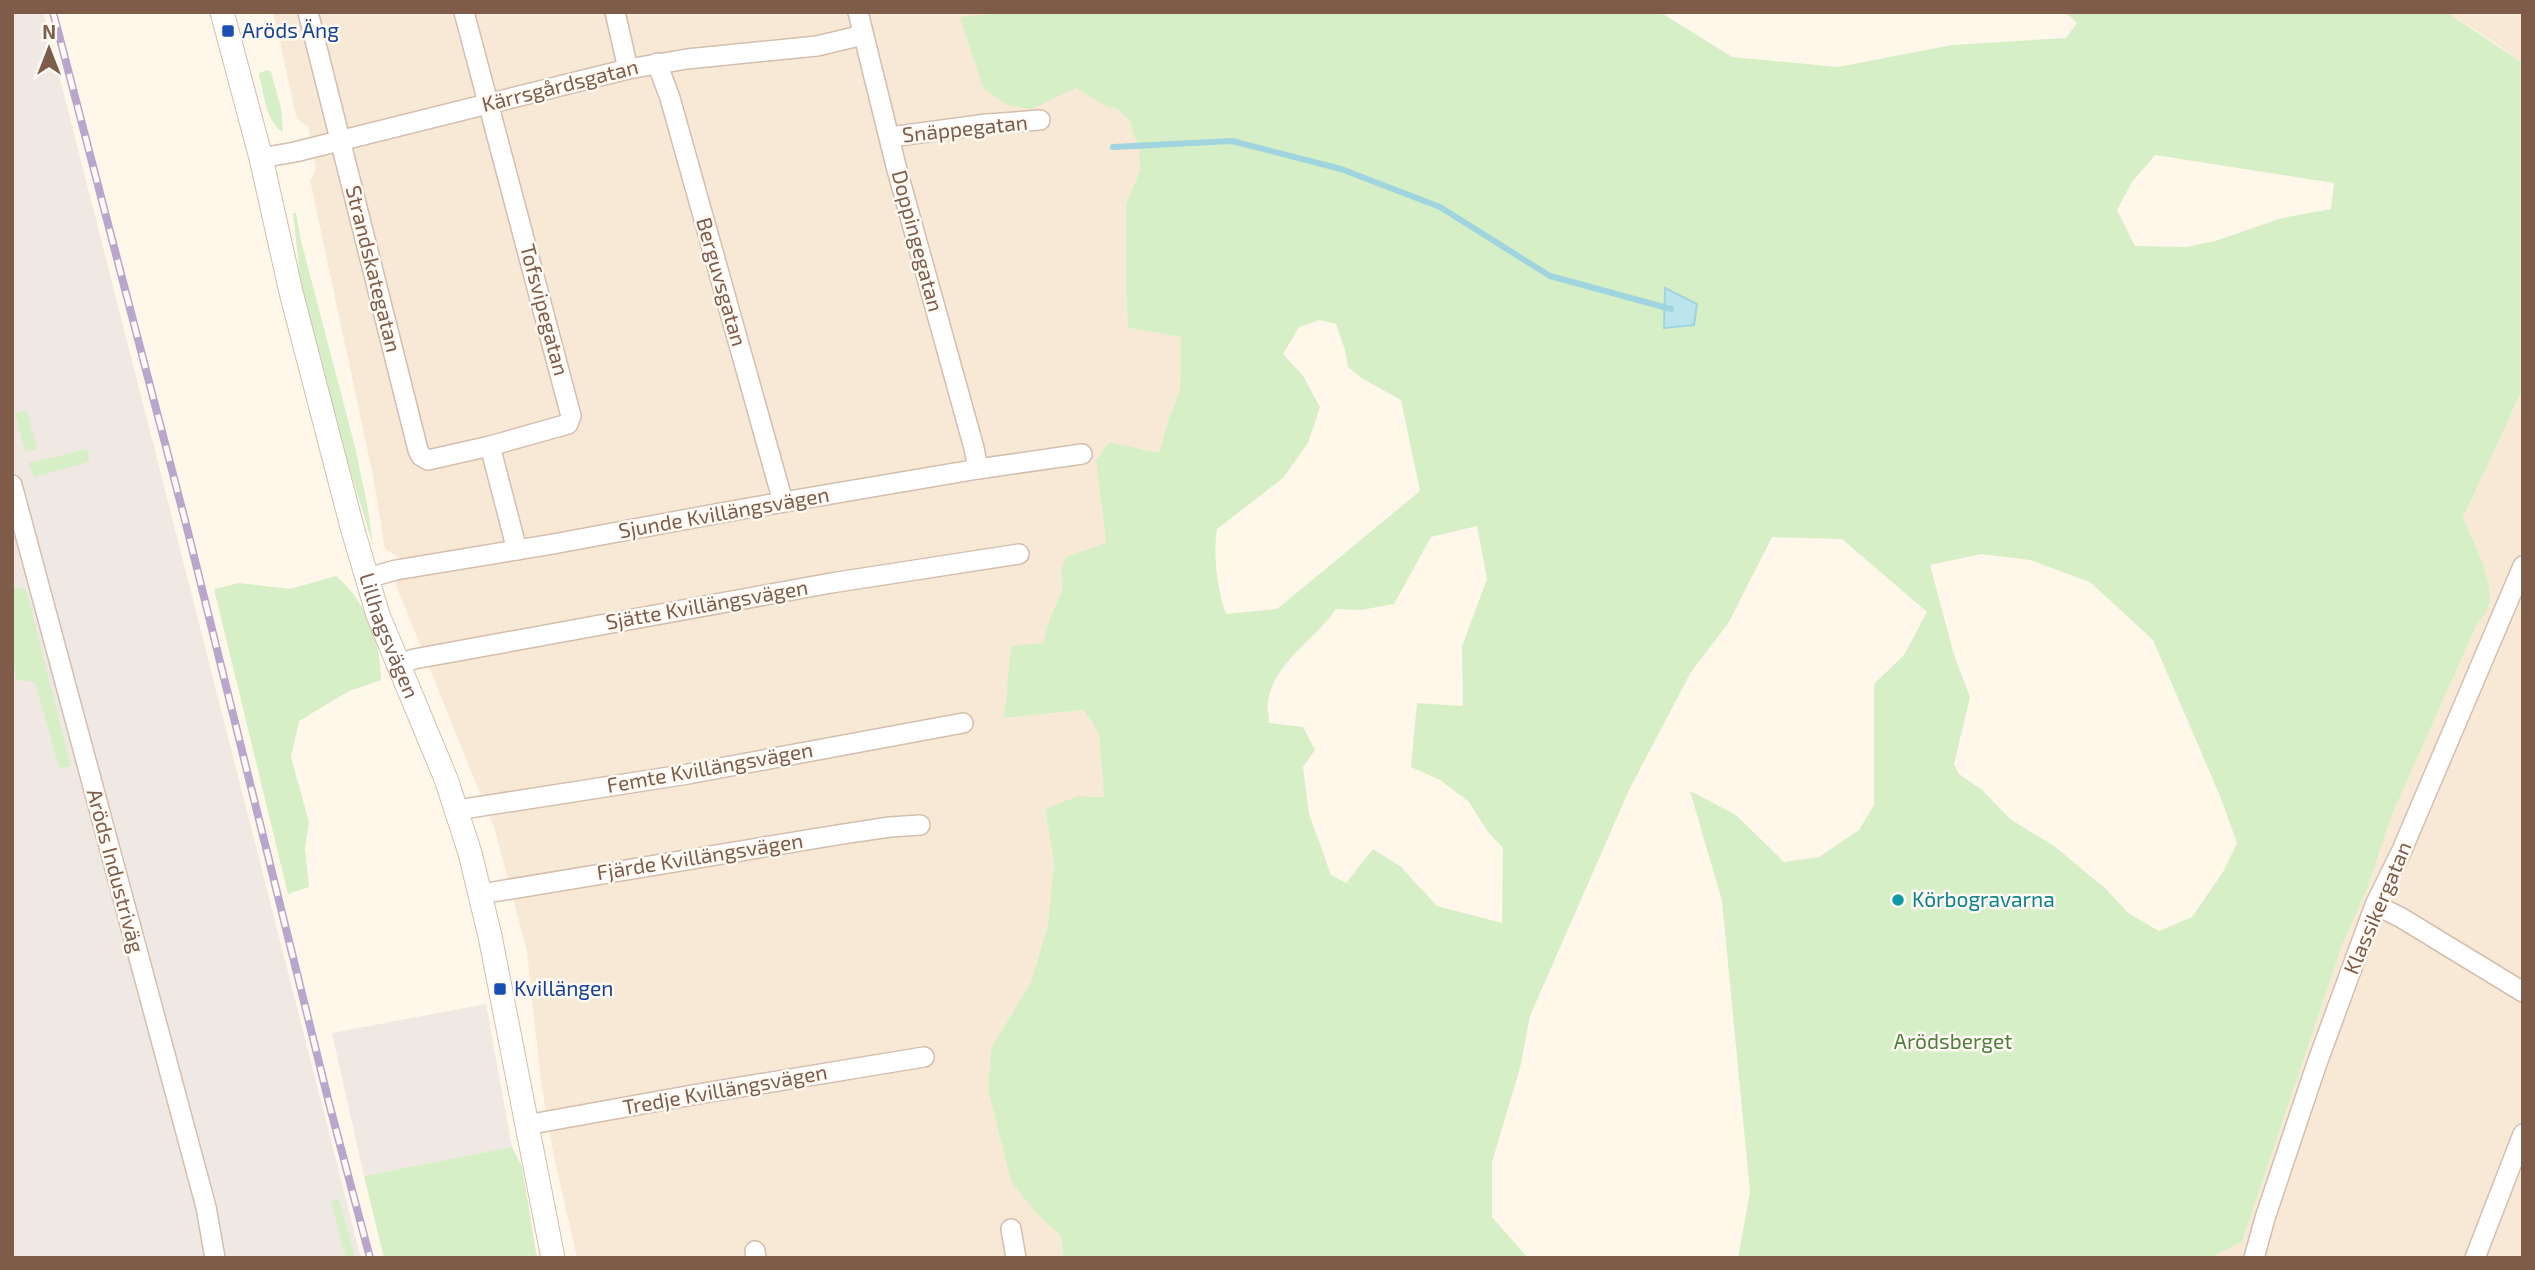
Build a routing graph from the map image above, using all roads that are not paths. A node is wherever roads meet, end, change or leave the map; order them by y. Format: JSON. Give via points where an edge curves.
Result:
{"nodes":[{"id":1,"x":222,"y":12,"type":"edge"},
{"id":2,"x":308,"y":12,"type":"edge"},
{"id":3,"x":464,"y":12,"type":"edge"},
{"id":4,"x":615,"y":12,"type":"edge"},
{"id":5,"x":858,"y":12,"type":"edge"},
{"id":6,"x":863,"y":35,"type":"junction"},
{"id":7,"x":657,"y":63,"type":"junction"},
{"id":8,"x":628,"y":68,"type":"junction"},
{"id":9,"x":489,"y":104,"type":"junction"},
{"id":10,"x":1040,"y":120,"type":"dead end"},
{"id":11,"x":890,"y":137,"type":"junction"},
{"id":12,"x":341,"y":141,"type":"junction"},
{"id":13,"x":261,"y":158,"type":"junction"},
{"id":14,"x":490,"y":446,"type":"junction"},
{"id":15,"x":1082,"y":454,"type":"dead end"},
{"id":16,"x":978,"y":469,"type":"junction"},
{"id":17,"x":12,"y":485,"type":"edge"},
{"id":18,"x":783,"y":502,"type":"junction"},
{"id":19,"x":517,"y":551,"type":"junction"},
{"id":20,"x":1019,"y":554,"type":"dead end"},
{"id":21,"x":2523,"y":566,"type":"edge"},
{"id":22,"x":368,"y":578,"type":"junction"},
{"id":23,"x":397,"y":665,"type":"junction"},
{"id":24,"x":963,"y":723,"type":"dead end"},
{"id":25,"x":457,"y":810,"type":"junction"},
{"id":26,"x":920,"y":825,"type":"dead end"},
{"id":27,"x":481,"y":894,"type":"junction"},
{"id":28,"x":2375,"y":905,"type":"junction"},
{"id":29,"x":2523,"y":992,"type":"edge"},
{"id":30,"x":924,"y":1057,"type":"dead end"},
{"id":31,"x":526,"y":1125,"type":"junction"},
{"id":32,"x":2523,"y":1134,"type":"edge"},
{"id":33,"x":1011,"y":1228,"type":"dead end"},
{"id":34,"x":215,"y":1258,"type":"edge"},
{"id":35,"x":553,"y":1258,"type":"edge"},
{"id":36,"x":1016,"y":1258,"type":"edge"},
{"id":37,"x":2254,"y":1258,"type":"edge"},
{"id":38,"x":2475,"y":1258,"type":"edge"}],
"edges":[{"from":1,"to":13,"type":"street","name":"Lillhagsvägen"},
{"from":2,"to":12,"type":"street","name":"Strandskategatan"},
{"from":3,"to":9,"type":"street","name":"Tofsvipegatan"},
{"from":4,"to":8,"type":"street"},
{"from":5,"to":6,"type":"street","name":"Doppingegatan"},
{"from":6,"to":7,"type":"street","name":"Kärrsgårdsgatan","via":[[817,46]]},
{"from":6,"to":11,"type":"street","name":"Doppingegatan"},
{"from":7,"to":8,"type":"street","name":"Kärrsgårdsgatan"},
{"from":7,"to":18,"type":"street","name":"Berguvsgatan"},
{"from":8,"to":9,"type":"street","name":"Kärrsgårdsgatan"},
{"from":9,"to":12,"type":"street","name":"Kärrsgårdsgatan"},
{"from":9,"to":14,"type":"street","name":"Tofsvipegatan","via":[[571,416],[568,424]]},
{"from":10,"to":11,"type":"street","name":"Snäppegatan"},
{"from":11,"to":16,"type":"street","name":"Doppingegatan"},
{"from":12,"to":13,"type":"street","name":"Kärrsgårdsgatan"},
{"from":12,"to":14,"type":"street","name":"Strandskategatan","via":[[418,450],[428,460]]},
{"from":13,"to":22,"type":"street","name":"Lillhagsvägen","via":[[333,460]]},
{"from":14,"to":19,"type":"street"},
{"from":15,"to":16,"type":"street","name":"Sjunde Kvillängsvägen"},
{"from":16,"to":18,"type":"street","name":"Sjunde Kvillängsvägen"},
{"from":17,"to":34,"type":"street","name":"Aröds Industriväg","via":[[206,1207]]},
{"from":18,"to":19,"type":"street","name":"Sjunde Kvillängsvägen"},
{"from":19,"to":22,"type":"street","name":"Sjunde Kvillängsvägen"},
{"from":20,"to":23,"type":"street","name":"Sjätte Kvillängsvägen","via":[[530,636]]},
{"from":21,"to":28,"type":"street","name":"Klassikergatan","via":[[2403,850]]},
{"from":22,"to":23,"type":"street","name":"Lillhagsvägen"},
{"from":23,"to":25,"type":"street","name":"Lillhagsvägen"},
{"from":24,"to":25,"type":"street","name":"Femte Kvillängsvägen","via":[[688,774]]},
{"from":25,"to":27,"type":"street","name":"Lillhagsvägen"},
{"from":26,"to":27,"type":"street","name":"Fjärde Kvillängsvägen"},
{"from":27,"to":31,"type":"street","name":"Lillhagsvägen"},
{"from":28,"to":29,"type":"street"},
{"from":28,"to":37,"type":"street","name":"Klassikergatan"},
{"from":30,"to":31,"type":"street","name":"Tredje Kvillängsvägen"},
{"from":31,"to":35,"type":"street","name":"Lillhagsvägen"},
{"from":32,"to":38,"type":"street"},
{"from":33,"to":36,"type":"street"}]}
